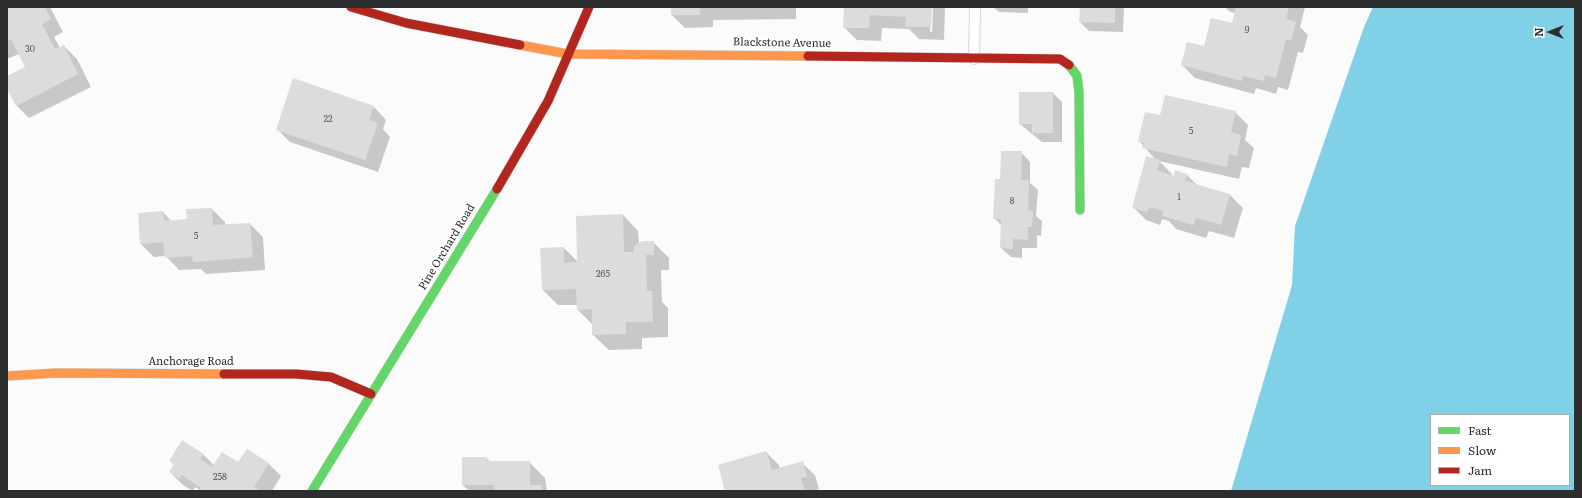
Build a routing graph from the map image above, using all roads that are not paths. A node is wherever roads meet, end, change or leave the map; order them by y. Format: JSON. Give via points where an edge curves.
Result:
{"nodes":[{"id":1,"x":351,"y":7,"type":"edge"},
{"id":2,"x":589,"y":7,"type":"edge"},
{"id":3,"x":975,"y":7,"type":"edge"},
{"id":4,"x":568,"y":54,"type":"junction"},
{"id":5,"x":974,"y":59,"type":"junction"},
{"id":6,"x":1080,"y":210,"type":"dead end"},
{"id":7,"x":7,"y":376,"type":"edge"},
{"id":8,"x":371,"y":394,"type":"junction"},
{"id":9,"x":312,"y":491,"type":"edge"}],
"edges":[{"from":1,"to":4,"type":"street","name":"Blackstone Avenue","via":[[442,31]]},
{"from":2,"to":4,"type":"street","name":"Pine Orchard Road"},
{"from":3,"to":5,"type":"lane"},
{"from":4,"to":5,"type":"street","name":"Blackstone Avenue"},
{"from":4,"to":8,"type":"street","name":"Pine Orchard Road","via":[[548,101]]},
{"from":5,"to":6,"type":"street","name":"Blackstone Avenue","via":[[1060,59],[1070,65],[1077,76],[1079,92]]},
{"from":7,"to":8,"type":"street","name":"Anchorage Road","via":[[56,373],[296,374],[331,377]]},
{"from":8,"to":9,"type":"street","name":"Pine Orchard Road"}]}
